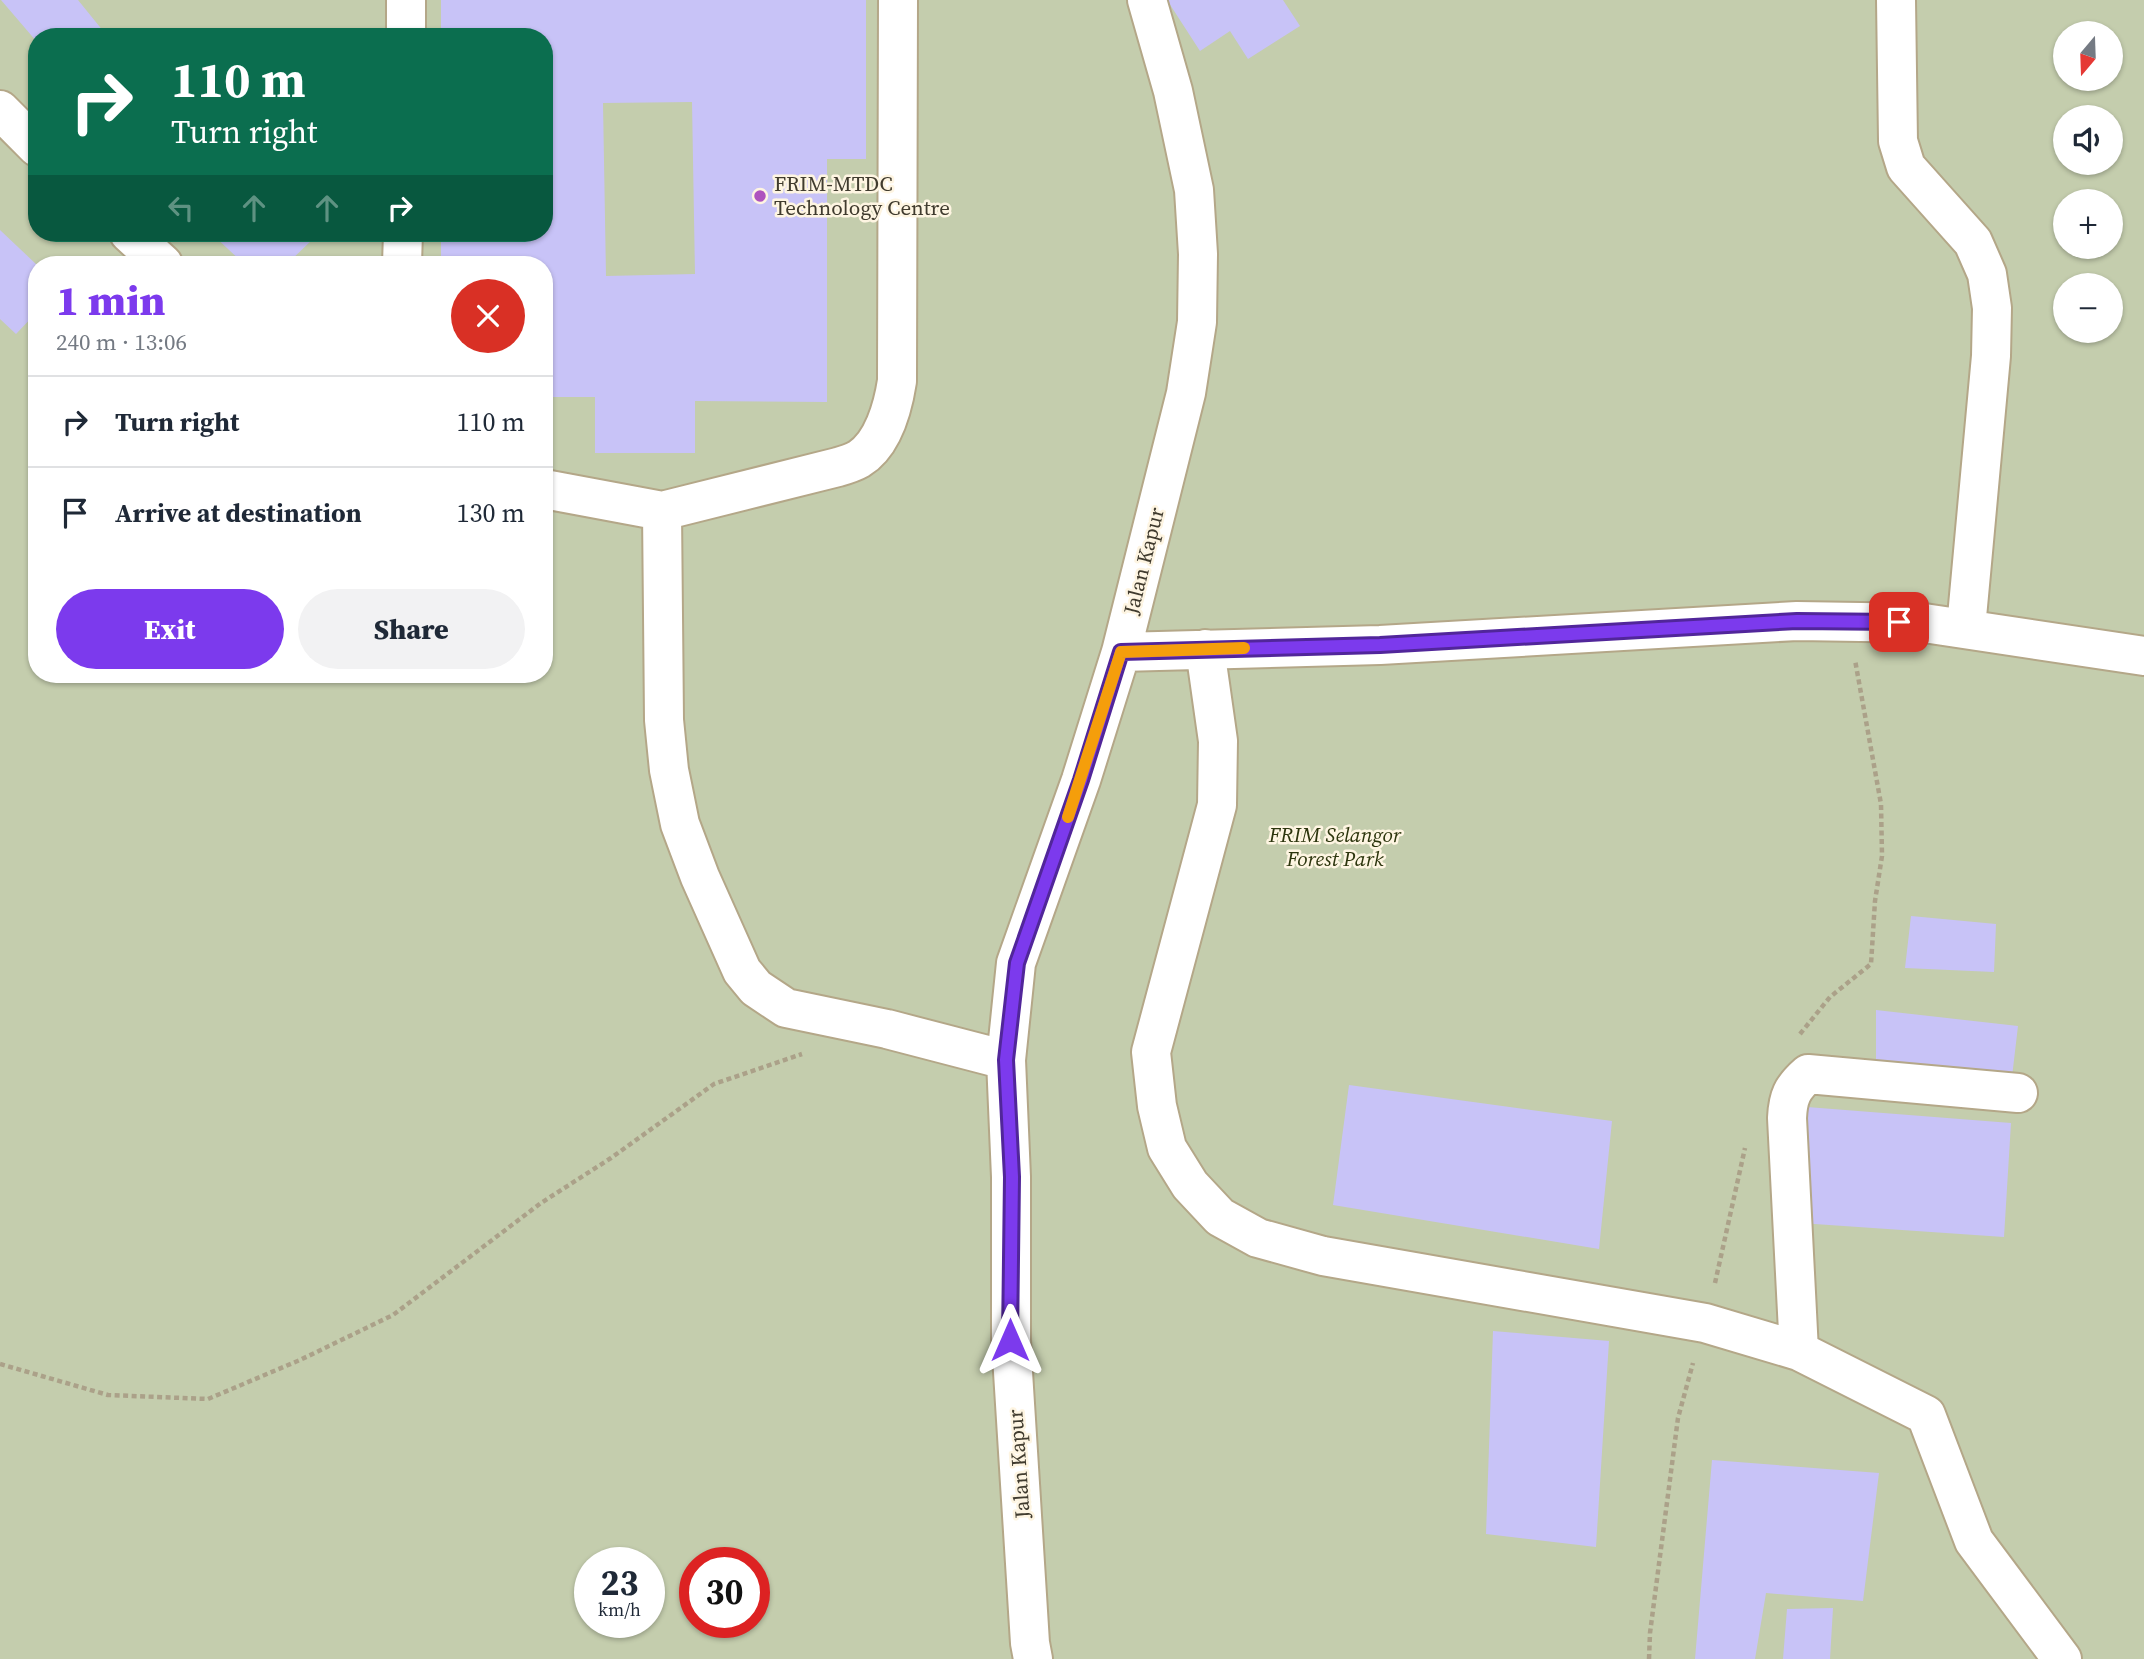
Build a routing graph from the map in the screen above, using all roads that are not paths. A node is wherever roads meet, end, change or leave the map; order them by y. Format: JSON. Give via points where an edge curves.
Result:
{"nodes":[{"id":1,"x":406,"y":0,"type":"edge"},
{"id":2,"x":898,"y":0,"type":"edge"},
{"id":3,"x":1147,"y":0,"type":"edge"},
{"id":4,"x":1896,"y":0,"type":"edge"},
{"id":5,"x":406,"y":28,"type":"edge"},
{"id":6,"x":0,"y":110,"type":"edge"},
{"id":7,"x":28,"y":138,"type":"edge"},
{"id":8,"x":139,"y":242,"type":"edge"},
{"id":9,"x":154,"y":256,"type":"edge"},
{"id":10,"x":553,"y":491,"type":"edge"},
{"id":11,"x":662,"y":511,"type":"junction"},
{"id":12,"x":1966,"y":628,"type":"junction"},
{"id":13,"x":1205,"y":649,"type":"junction"},
{"id":14,"x":1121,"y":652,"type":"junction"},
{"id":15,"x":2144,"y":656,"type":"edge"},
{"id":16,"x":1006,"y":1060,"type":"junction"},
{"id":17,"x":2018,"y":1093,"type":"dead end"},
{"id":18,"x":1799,"y":1351,"type":"junction"},
{"id":19,"x":1033,"y":1659,"type":"edge"},
{"id":20,"x":2062,"y":1659,"type":"edge"}],
"edges":[{"from":1,"to":5,"type":"street"},
{"from":2,"to":11,"type":"street","via":[[897,381],[883,432],[861,458],[838,467]]},
{"from":3,"to":14,"type":"street","name":"Jalan Kapur","via":[[1194,190],[1197,322],[1186,393]]},
{"from":4,"to":12,"type":"street","via":[[1898,141],[1906,167],[1973,242],[1987,274],[1992,308]]},
{"from":6,"to":7,"type":"street"},
{"from":8,"to":9,"type":"street"},
{"from":10,"to":11,"type":"street"},
{"from":11,"to":16,"type":"street","via":[[664,720],[669,770],[680,824],[741,971],[755,988],[786,1008]]},
{"from":12,"to":13,"type":"street","via":[[1797,621],[1380,645]]},
{"from":12,"to":15,"type":"street"},
{"from":13,"to":14,"type":"street"},
{"from":13,"to":18,"type":"street","via":[[1217,741],[1217,805],[1151,1052],[1167,1149],[1190,1185],[1220,1217],[1258,1238],[1310,1253],[1704,1323]]},
{"from":14,"to":16,"type":"street","name":"Jalan Kapur","via":[[1017,963]]},
{"from":16,"to":19,"type":"street","name":"Jalan Kapur","via":[[1012,1177],[1010,1340]]},
{"from":17,"to":18,"type":"street","via":[[1808,1074],[1794,1086],[1788,1097],[1787,1118]]},
{"from":18,"to":20,"type":"street","via":[[1926,1415],[1974,1541]]}]}
